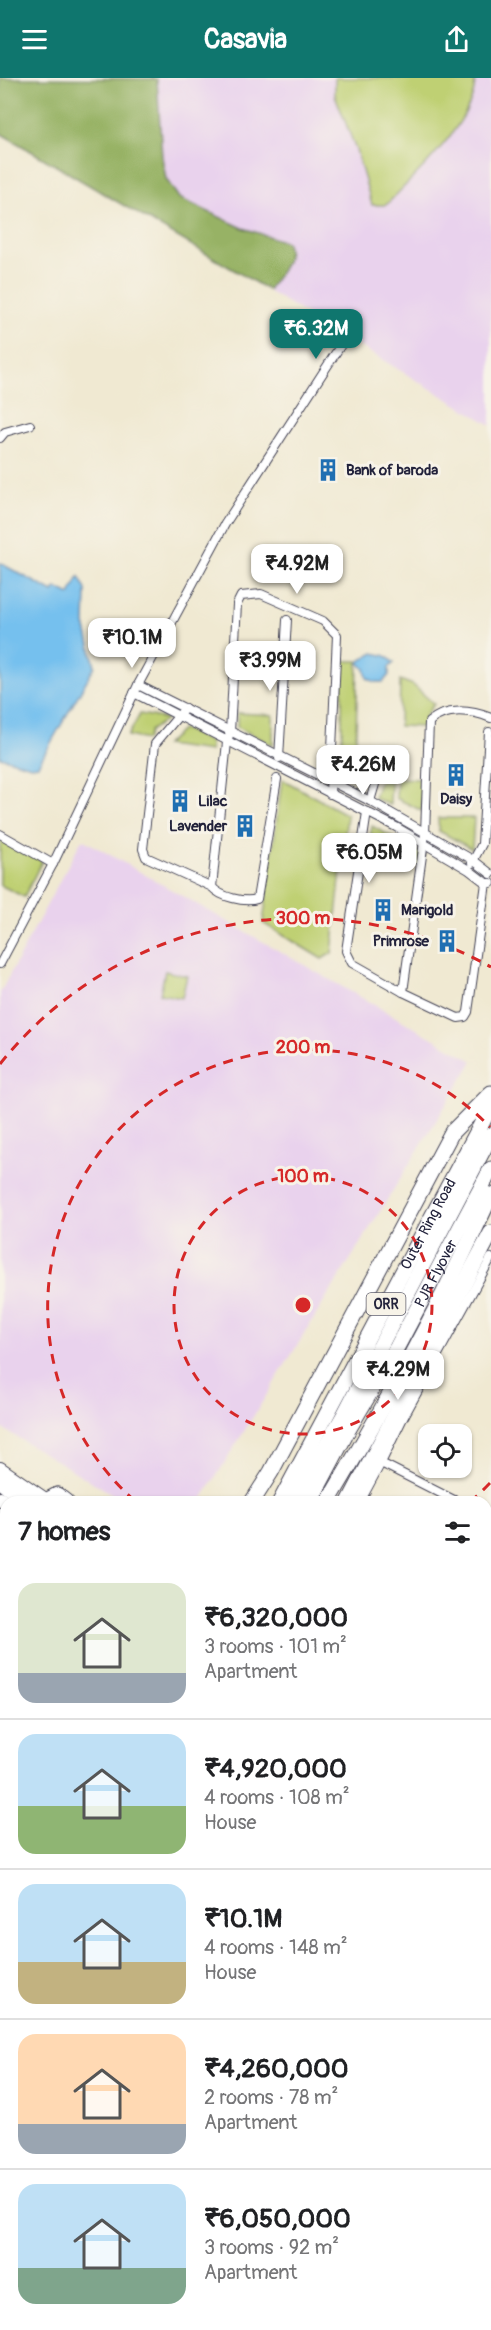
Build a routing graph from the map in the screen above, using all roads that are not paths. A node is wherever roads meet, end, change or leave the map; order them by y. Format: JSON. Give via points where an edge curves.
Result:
{"nodes":[{"id":1,"x":346,"y":337,"type":"dead end"},
{"id":2,"x":30,"y":425,"type":"dead end"},
{"id":3,"x":0,"y":438,"type":"edge"},
{"id":4,"x":287,"y":621,"type":"dead end"},
{"id":5,"x":136,"y":689,"type":"junction"},
{"id":6,"x":182,"y":712,"type":"junction"},
{"id":7,"x":491,"y":718,"type":"edge"},
{"id":8,"x":231,"y":732,"type":"junction"},
{"id":9,"x":489,"y":732,"type":"dead end"},
{"id":10,"x":227,"y":742,"type":"junction"},
{"id":11,"x":280,"y":755,"type":"junction"},
{"id":12,"x":278,"y":767,"type":"junction"},
{"id":13,"x":378,"y":774,"type":"dead end"},
{"id":14,"x":277,"y":779,"type":"dead end"},
{"id":15,"x":331,"y":782,"type":"junction"},
{"id":16,"x":330,"y":794,"type":"junction"},
{"id":17,"x":370,"y":801,"type":"junction"},
{"id":18,"x":367,"y":812,"type":"junction"},
{"id":19,"x":0,"y":834,"type":"edge"},
{"id":20,"x":425,"y":834,"type":"junction"},
{"id":21,"x":424,"y":844,"type":"junction"},
{"id":22,"x":473,"y":860,"type":"junction"},
{"id":23,"x":53,"y":864,"type":"junction"},
{"id":24,"x":469,"y":870,"type":"junction"},
{"id":25,"x":491,"y":874,"type":"edge"},
{"id":26,"x":489,"y":883,"type":"edge"},
{"id":27,"x":212,"y":887,"type":"junction"},
{"id":28,"x":0,"y":964,"type":"edge"},
{"id":29,"x":403,"y":992,"type":"junction"},
{"id":30,"x":491,"y":1093,"type":"edge"},
{"id":31,"x":491,"y":1106,"type":"edge"},
{"id":32,"x":491,"y":1135,"type":"edge"},
{"id":33,"x":491,"y":1169,"type":"edge"},
{"id":34,"x":491,"y":1195,"type":"edge"},
{"id":35,"x":489,"y":1246,"type":"edge"},
{"id":36,"x":381,"y":1463,"type":"junction"},
{"id":37,"x":0,"y":1468,"type":"edge"},
{"id":38,"x":0,"y":1482,"type":"edge"},
{"id":39,"x":19,"y":1496,"type":"edge"},
{"id":40,"x":39,"y":1496,"type":"edge"},
{"id":41,"x":256,"y":1496,"type":"edge"},
{"id":42,"x":286,"y":1496,"type":"edge"},
{"id":43,"x":287,"y":1496,"type":"edge"},
{"id":44,"x":313,"y":1496,"type":"edge"},
{"id":45,"x":331,"y":1496,"type":"edge"},
{"id":46,"x":352,"y":1496,"type":"edge"},
{"id":47,"x":363,"y":1496,"type":"edge"},
{"id":48,"x":446,"y":1496,"type":"edge"}],
"edges":[{"from":1,"to":5,"type":"street","via":[[225,524]]},
{"from":2,"to":3,"type":"street","via":[[5,432]]},
{"from":4,"to":11,"type":"street"},
{"from":5,"to":6,"type":"street"},
{"from":5,"to":23,"type":"street"},
{"from":6,"to":8,"type":"street"},
{"from":6,"to":10,"type":"street"},
{"from":6,"to":27,"type":"street","via":[[154,744],[144,854]]},
{"from":7,"to":20,"type":"street","via":[[452,711],[439,713],[429,722]]},
{"from":8,"to":10,"type":"street"},
{"from":8,"to":11,"type":"street"},
{"from":8,"to":15,"type":"street","via":[[237,604],[241,596],[261,594],[323,621],[337,635]]},
{"from":9,"to":22,"type":"street","via":[[482,844]]},
{"from":10,"to":12,"type":"street"},
{"from":10,"to":27,"type":"street"},
{"from":11,"to":12,"type":"street"},
{"from":11,"to":15,"type":"street"},
{"from":12,"to":16,"type":"street"},
{"from":13,"to":17,"type":"street"},
{"from":14,"to":27,"type":"street","via":[[257,899],[220,894]]},
{"from":15,"to":16,"type":"street"},
{"from":15,"to":17,"type":"street"},
{"from":16,"to":18,"type":"street"},
{"from":17,"to":20,"type":"street"},
{"from":18,"to":21,"type":"street"},
{"from":18,"to":29,"type":"street","via":[[346,951],[352,963]]},
{"from":19,"to":23,"type":"street"},
{"from":20,"to":21,"type":"street"},
{"from":20,"to":22,"type":"street"},
{"from":21,"to":24,"type":"street"},
{"from":21,"to":29,"type":"street"},
{"from":22,"to":24,"type":"street"},
{"from":22,"to":25,"type":"street"},
{"from":23,"to":28,"type":"street"},
{"from":24,"to":26,"type":"street"},
{"from":26,"to":29,"type":"street","via":[[465,1017],[458,1018]]},
{"from":30,"to":41,"type":"highway","via":[[452,1132]]},
{"from":31,"to":42,"type":"highway","name":"Outer Ring Road","number":"ORR"},
{"from":32,"to":43,"type":"highway","name":"PJR Flyover","via":[[344,1415]]},
{"from":33,"to":44,"type":"highway","name":"PJR Flyover"},
{"from":34,"to":45,"type":"highway","via":[[420,1337]]},
{"from":35,"to":36,"type":"street"},
{"from":35,"to":46,"type":"highway"},
{"from":36,"to":47,"type":"street"},
{"from":36,"to":48,"type":"street"},
{"from":37,"to":40,"type":"main road"},
{"from":38,"to":39,"type":"main road"}]}
